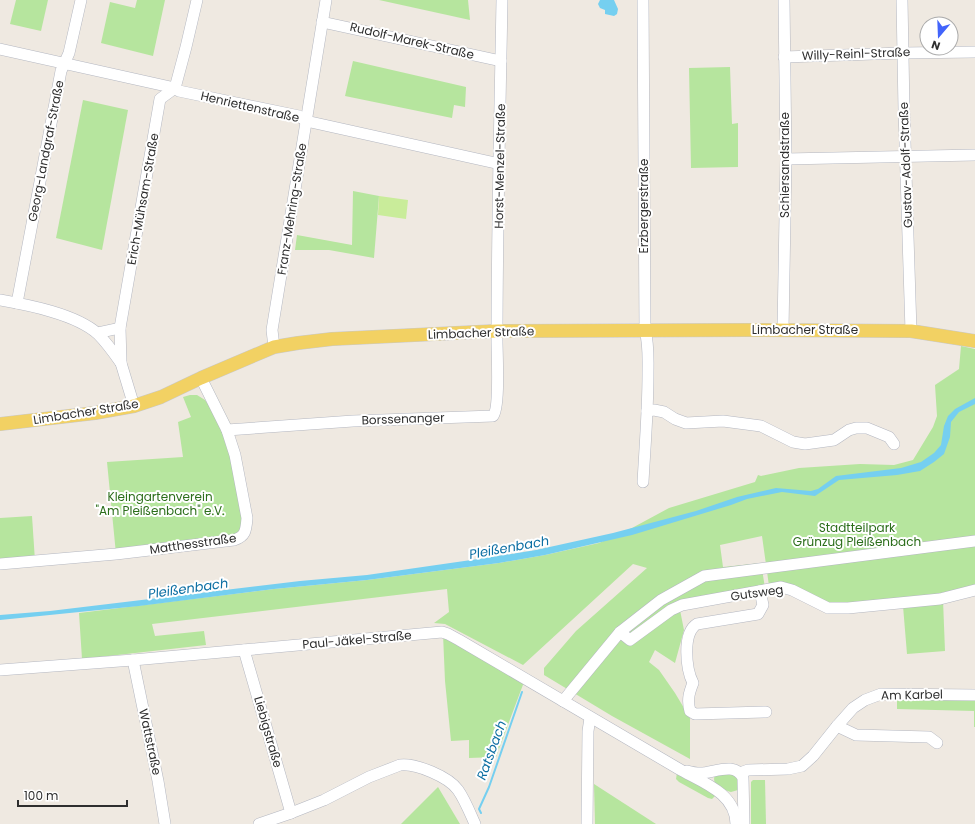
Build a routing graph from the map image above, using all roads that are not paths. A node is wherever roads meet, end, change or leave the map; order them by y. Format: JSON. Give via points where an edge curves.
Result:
{"nodes":[{"id":1,"x":81,"y":0,"type":"edge"},
{"id":2,"x":197,"y":0,"type":"edge"},
{"id":3,"x":326,"y":0,"type":"edge"},
{"id":4,"x":502,"y":0,"type":"edge"},
{"id":5,"x":643,"y":0,"type":"edge"},
{"id":6,"x":784,"y":0,"type":"edge"},
{"id":7,"x":902,"y":0,"type":"edge"},
{"id":8,"x":322,"y":22,"type":"junction"},
{"id":9,"x":0,"y":49,"type":"edge"},
{"id":10,"x":975,"y":52,"type":"edge"},
{"id":11,"x":903,"y":53,"type":"junction"},
{"id":12,"x":784,"y":56,"type":"junction"},
{"id":13,"x":501,"y":61,"type":"junction"},
{"id":14,"x":65,"y":63,"type":"junction"},
{"id":15,"x":175,"y":88,"type":"junction"},
{"id":16,"x":306,"y":121,"type":"junction"},
{"id":17,"x":975,"y":155,"type":"edge"},
{"id":18,"x":905,"y":157,"type":"junction"},
{"id":19,"x":786,"y":159,"type":"junction"},
{"id":20,"x":500,"y":164,"type":"junction"},
{"id":21,"x":0,"y":300,"type":"edge"},
{"id":22,"x":17,"y":303,"type":"junction"},
{"id":23,"x":120,"y":328,"type":"junction"},
{"id":24,"x":783,"y":330,"type":"junction"},
{"id":25,"x":497,"y":331,"type":"junction"},
{"id":26,"x":644,"y":331,"type":"junction"},
{"id":27,"x":911,"y":331,"type":"junction"},
{"id":28,"x":97,"y":333,"type":"junction"},
{"id":29,"x":975,"y":340,"type":"edge"},
{"id":30,"x":274,"y":347,"type":"junction"},
{"id":31,"x":121,"y":363,"type":"junction"},
{"id":32,"x":201,"y":378,"type":"junction"},
{"id":33,"x":134,"y":406,"type":"junction"},
{"id":34,"x":647,"y":411,"type":"junction"},
{"id":35,"x":0,"y":424,"type":"edge"},
{"id":36,"x":227,"y":430,"type":"junction"},
{"id":37,"x":894,"y":444,"type":"dead end"},
{"id":38,"x":643,"y":482,"type":"dead end"},
{"id":39,"x":975,"y":541,"type":"edge"},
{"id":40,"x":0,"y":564,"type":"edge"},
{"id":41,"x":975,"y":590,"type":"edge"},
{"id":42,"x":760,"y":591,"type":"junction"},
{"id":43,"x":620,"y":632,"type":"junction"},
{"id":44,"x":244,"y":650,"type":"junction"},
{"id":45,"x":133,"y":660,"type":"junction"},
{"id":46,"x":0,"y":670,"type":"edge"},
{"id":47,"x":975,"y":695,"type":"edge"},
{"id":48,"x":563,"y":701,"type":"junction"},
{"id":49,"x":766,"y":712,"type":"dead end"},
{"id":50,"x":590,"y":718,"type":"junction"},
{"id":51,"x":837,"y":726,"type":"junction"},
{"id":52,"x":937,"y":743,"type":"dead end"},
{"id":53,"x":679,"y":769,"type":"junction"},
{"id":54,"x":737,"y":771,"type":"junction"},
{"id":55,"x":712,"y":772,"type":"junction"},
{"id":56,"x":710,"y":786,"type":"junction"},
{"id":57,"x":743,"y":791,"type":"junction"},
{"id":58,"x":722,"y":795,"type":"junction"},
{"id":59,"x":291,"y":813,"type":"junction"},
{"id":60,"x":165,"y":824,"type":"edge"},
{"id":61,"x":259,"y":824,"type":"edge"},
{"id":62,"x":475,"y":824,"type":"edge"},
{"id":63,"x":587,"y":824,"type":"edge"},
{"id":64,"x":736,"y":824,"type":"edge"},
{"id":65,"x":744,"y":824,"type":"edge"}],
"edges":[{"from":1,"to":14,"type":"street","name":"Georg-Landgraf-Straße"},
{"from":2,"to":15,"type":"street"},
{"from":3,"to":8,"type":"street","name":"Franz-Mehring-Straße"},
{"from":4,"to":13,"type":"street","name":"Horst-Menzel-Straße"},
{"from":5,"to":26,"type":"street","name":"Erzbergerstraße"},
{"from":6,"to":12,"type":"street","name":"Schiersandstraße"},
{"from":7,"to":11,"type":"street","name":"Gustav-Adolf-Straße"},
{"from":8,"to":13,"type":"street","name":"Rudolf-Marek-Straße"},
{"from":8,"to":16,"type":"street","name":"Franz-Mehring-Straße"},
{"from":9,"to":14,"type":"street","name":"Henriettenstraße"},
{"from":10,"to":11,"type":"street","name":"Willy-Reinl-Straße"},
{"from":11,"to":12,"type":"street","name":"Willy-Reinl-Straße"},
{"from":11,"to":18,"type":"street","name":"Gustav-Adolf-Straße"},
{"from":12,"to":19,"type":"street","name":"Schiersandstraße"},
{"from":13,"to":20,"type":"street","name":"Horst-Menzel-Straße"},
{"from":14,"to":15,"type":"street","name":"Henriettenstraße"},
{"from":14,"to":22,"type":"street","name":"Georg-Landgraf-Straße"},
{"from":15,"to":16,"type":"street","name":"Henriettenstraße","via":[[179,91],[299,116]]},
{"from":15,"to":23,"type":"street","name":"Erich-Mühsam-Straße","via":[[160,99]]},
{"from":16,"to":20,"type":"street","name":"Henriettenstraße"},
{"from":16,"to":30,"type":"street","name":"Franz-Mehring-Straße","via":[[272,330]]},
{"from":17,"to":18,"type":"street"},
{"from":18,"to":19,"type":"street"},
{"from":18,"to":27,"type":"street","name":"Gustav-Adolf-Straße"},
{"from":19,"to":24,"type":"street","name":"Schiersandstraße"},
{"from":20,"to":25,"type":"street","name":"Horst-Menzel-Straße"},
{"from":21,"to":22,"type":"street"},
{"from":22,"to":28,"type":"street","via":[[64,316]]},
{"from":23,"to":28,"type":"street"},
{"from":23,"to":31,"type":"street","name":"Erich-Mühsam-Straße"},
{"from":24,"to":26,"type":"main road","name":"Limbacher Straße"},
{"from":24,"to":27,"type":"main road","name":"Limbacher Straße"},
{"from":25,"to":26,"type":"main road","name":"Limbacher Straße"},
{"from":25,"to":30,"type":"main road","name":"Limbacher Straße","via":[[298,342]]},
{"from":25,"to":36,"type":"street","name":"Borssenanger","via":[[497,399],[496,413],[493,416],[353,421]]},
{"from":26,"to":34,"type":"street","name":"Erzbergerstraße","via":[[648,340]]},
{"from":27,"to":29,"type":"main road","name":"Limbacher Straße"},
{"from":28,"to":31,"type":"street"},
{"from":30,"to":32,"type":"main road","name":"Limbacher Straße"},
{"from":31,"to":33,"type":"street","name":"Erich-Mühsam-Straße"},
{"from":32,"to":33,"type":"main road","name":"Limbacher Straße","via":[[161,397]]},
{"from":32,"to":36,"type":"street","name":"Matthesstraße"},
{"from":33,"to":35,"type":"main road","name":"Limbacher Straße"},
{"from":34,"to":37,"type":"street","via":[[664,412],[686,423],[723,420],[761,426],[793,442],[805,444],[834,440],[849,430],[867,428],[889,437]]},
{"from":34,"to":38,"type":"street","name":"Erzbergerstraße"},
{"from":36,"to":40,"type":"street","name":"Matthesstraße","via":[[235,455],[246,510],[245,534],[241,538],[116,554]]},
{"from":39,"to":43,"type":"street","name":"Gutsweg","via":[[704,576],[661,600]]},
{"from":41,"to":42,"type":"street","name":"Gutsweg","via":[[940,599],[848,608],[828,608],[787,588]]},
{"from":42,"to":43,"type":"street","name":"Gutsweg","via":[[682,605],[630,640]]},
{"from":42,"to":49,"type":"street","via":[[763,605],[758,614],[697,624],[690,629],[687,639],[688,668],[693,683],[688,695],[688,704],[690,711],[695,714]]},
{"from":43,"to":48,"type":"street","name":"Gutsweg"},
{"from":44,"to":45,"type":"street","name":"Paul-Jäkel-Straße"},
{"from":44,"to":48,"type":"street","name":"Paul-Jäkel-Straße","via":[[442,632]]},
{"from":44,"to":59,"type":"street","name":"Liebigstraße"},
{"from":45,"to":46,"type":"street","name":"Paul-Jäkel-Straße"},
{"from":45,"to":60,"type":"street","name":"Wattstraße"},
{"from":47,"to":51,"type":"street","name":"Am Karbel","via":[[881,694],[853,708]]},
{"from":48,"to":50,"type":"street","name":"Paul-Jäkel-Straße"},
{"from":50,"to":53,"type":"street","name":"Paul-Jäkel-Straße"},
{"from":50,"to":63,"type":"street"},
{"from":51,"to":52,"type":"street","via":[[856,736],[928,737]]},
{"from":51,"to":54,"type":"street","name":"Am Karbel","via":[[802,766]]},
{"from":53,"to":55,"type":"street","name":"Am Karbel","via":[[699,773]]},
{"from":53,"to":56,"type":"street","name":"Paul-Jäkel-Straße"},
{"from":54,"to":55,"type":"street","name":"Am Karbel","via":[[723,769]]},
{"from":54,"to":57,"type":"street","via":[[743,778]]},
{"from":55,"to":56,"type":"street"},
{"from":56,"to":58,"type":"street"},
{"from":57,"to":58,"type":"street","via":[[733,795]]},
{"from":57,"to":65,"type":"street"},
{"from":58,"to":64,"type":"street","via":[[733,807]]},
{"from":59,"to":61,"type":"street"},
{"from":59,"to":62,"type":"street","via":[[331,797],[369,777],[405,764],[439,775],[458,790]]}]}
